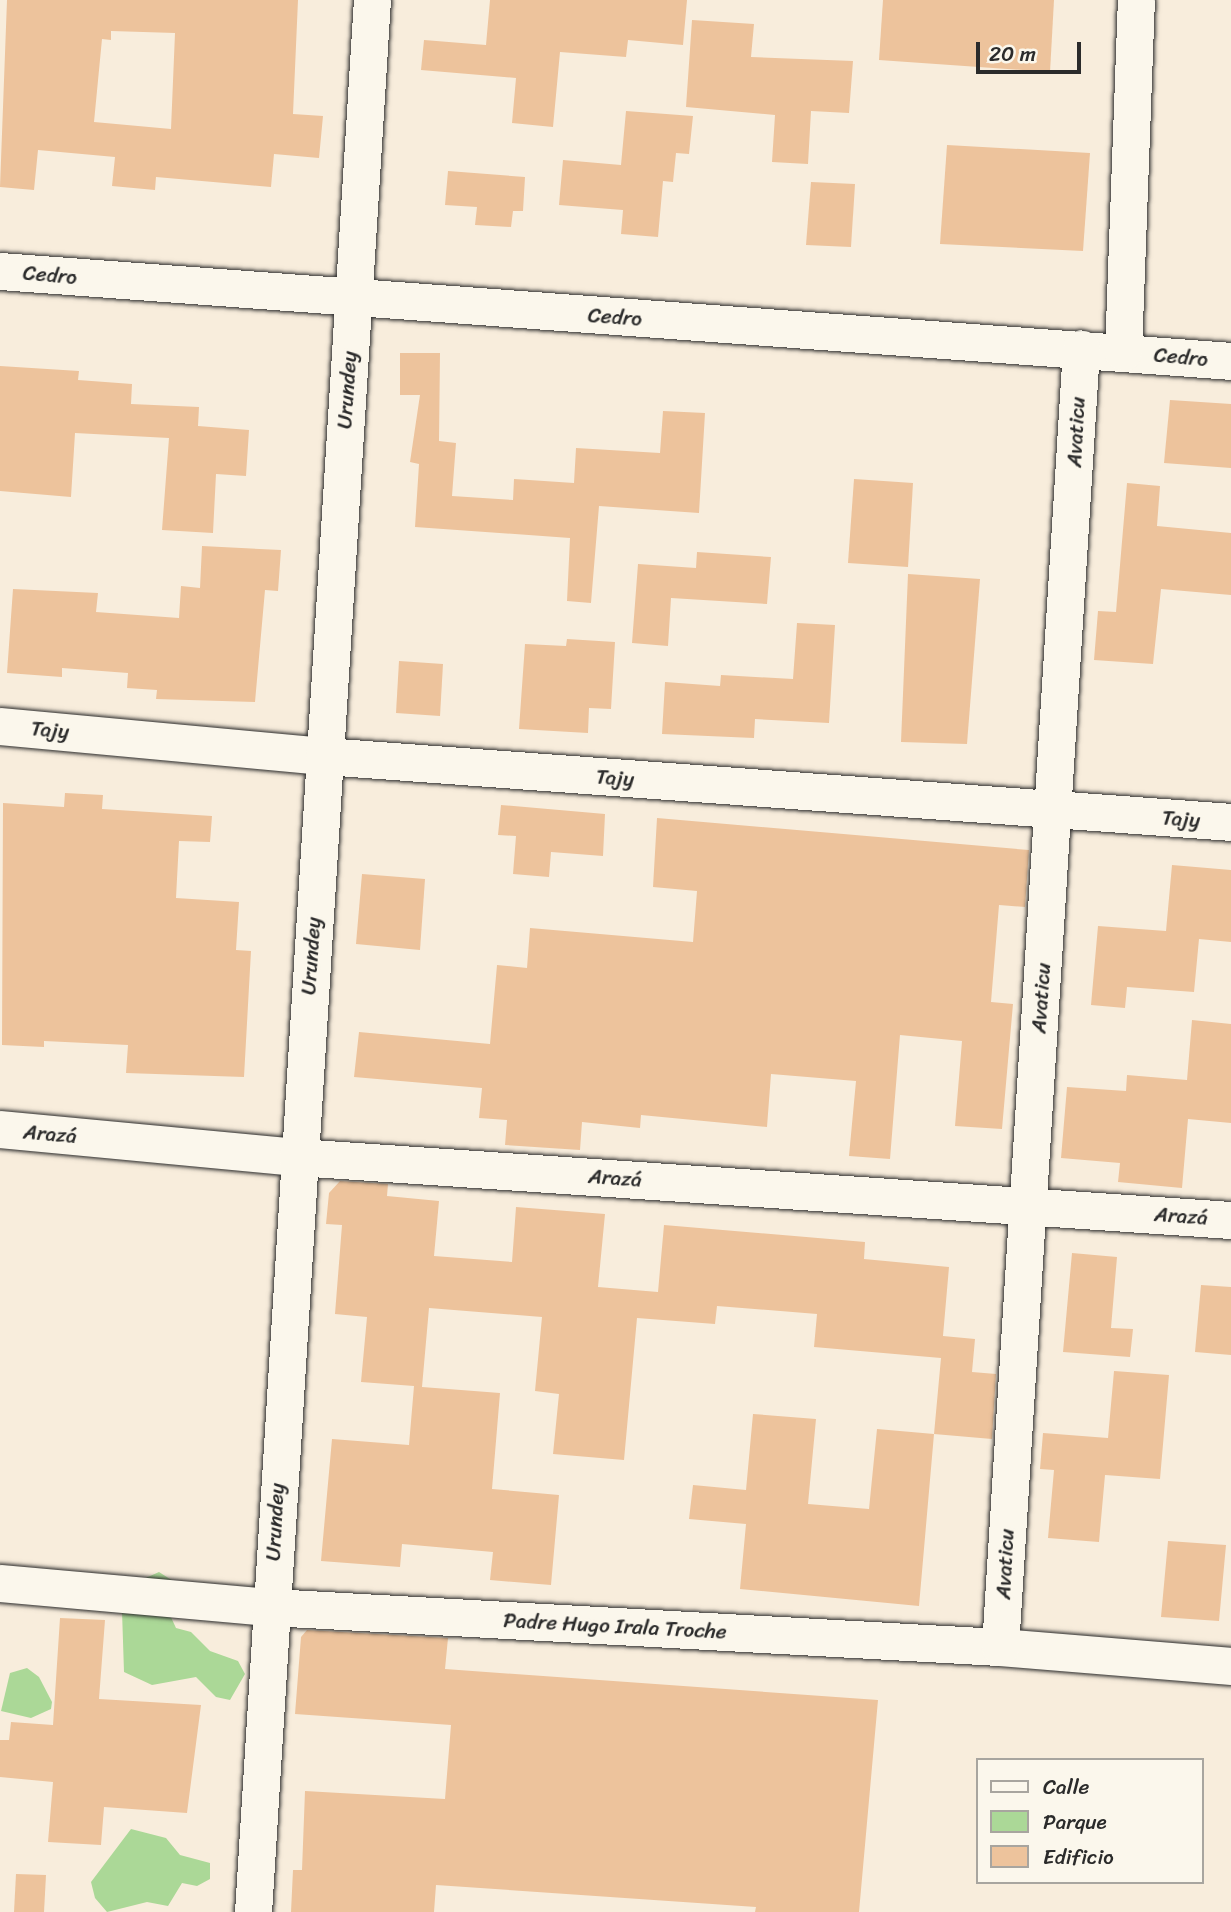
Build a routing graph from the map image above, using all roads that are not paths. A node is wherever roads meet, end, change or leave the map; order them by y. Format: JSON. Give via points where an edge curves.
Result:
{"nodes":[{"id":1,"x":372,"y":0,"type":"edge"},
{"id":2,"x":1136,"y":0,"type":"edge"},
{"id":3,"x":0,"y":271,"type":"edge"},
{"id":4,"x":353,"y":299,"type":"junction"},
{"id":5,"x":1081,"y":349,"type":"junction"},
{"id":6,"x":1123,"y":352,"type":"junction"},
{"id":7,"x":1231,"y":361,"type":"edge"},
{"id":8,"x":0,"y":726,"type":"edge"},
{"id":9,"x":324,"y":756,"type":"junction"},
{"id":10,"x":1054,"y":810,"type":"junction"},
{"id":11,"x":1231,"y":822,"type":"edge"},
{"id":12,"x":0,"y":1129,"type":"edge"},
{"id":13,"x":298,"y":1157,"type":"junction"},
{"id":14,"x":1027,"y":1204,"type":"junction"},
{"id":15,"x":1231,"y":1220,"type":"edge"},
{"id":16,"x":0,"y":1583,"type":"edge"},
{"id":17,"x":270,"y":1608,"type":"junction"},
{"id":18,"x":1000,"y":1647,"type":"junction"},
{"id":19,"x":1231,"y":1666,"type":"edge"},
{"id":20,"x":253,"y":1912,"type":"edge"}],
"edges":[{"from":1,"to":4,"type":"street","name":"Urundey"},
{"from":2,"to":6,"type":"street"},
{"from":3,"to":4,"type":"street","name":"Cedro"},
{"from":4,"to":5,"type":"street","name":"Cedro"},
{"from":4,"to":9,"type":"street","name":"Urundey"},
{"from":5,"to":6,"type":"street","name":"Cedro"},
{"from":5,"to":10,"type":"street","name":"Avaticu"},
{"from":6,"to":7,"type":"street","name":"Cedro"},
{"from":8,"to":9,"type":"street","name":"Tajy"},
{"from":9,"to":10,"type":"street","name":"Tajy"},
{"from":9,"to":13,"type":"street","name":"Urundey"},
{"from":10,"to":11,"type":"street","name":"Tajy"},
{"from":10,"to":14,"type":"street","name":"Avaticu"},
{"from":12,"to":13,"type":"street","name":"Arazá"},
{"from":13,"to":14,"type":"street","name":"Arazá"},
{"from":13,"to":17,"type":"street","name":"Urundey"},
{"from":14,"to":15,"type":"street","name":"Arazá"},
{"from":14,"to":18,"type":"street","name":"Avaticu"},
{"from":16,"to":17,"type":"street","name":"Padre Hugo Irala Troche"},
{"from":17,"to":18,"type":"street","name":"Padre Hugo Irala Troche"},
{"from":17,"to":20,"type":"street","name":"Urundey"},
{"from":18,"to":19,"type":"street","name":"Padre Hugo Irala Troche"}]}
